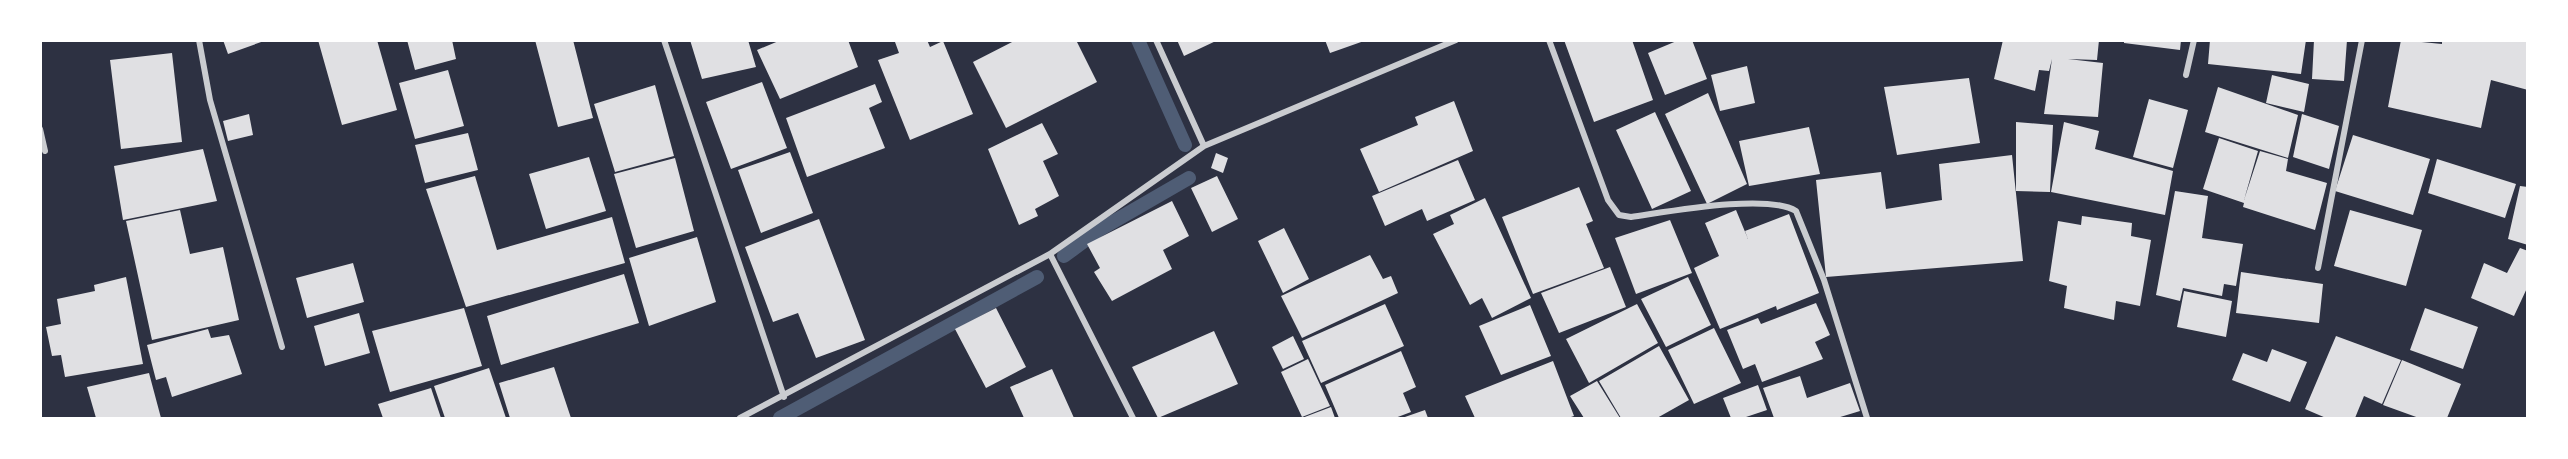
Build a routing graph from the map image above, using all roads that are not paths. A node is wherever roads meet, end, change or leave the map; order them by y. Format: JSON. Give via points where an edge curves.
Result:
{"nodes":[{"id":1,"x":199,"y":40,"type":"edge"},
{"id":2,"x":664,"y":40,"type":"edge"},
{"id":3,"x":1156,"y":40,"type":"edge"},
{"id":4,"x":1456,"y":40,"type":"edge"},
{"id":5,"x":1549,"y":40,"type":"edge"},
{"id":6,"x":2194,"y":40,"type":"edge"},
{"id":7,"x":2362,"y":40,"type":"edge"},
{"id":8,"x":2187,"y":75,"type":"dead end"},
{"id":9,"x":40,"y":129,"type":"edge"},
{"id":10,"x":1204,"y":146,"type":"junction"},
{"id":11,"x":45,"y":151,"type":"dead end"},
{"id":12,"x":1050,"y":254,"type":"junction"},
{"id":13,"x":2318,"y":268,"type":"dead end"},
{"id":14,"x":282,"y":347,"type":"dead end"},
{"id":15,"x":784,"y":397,"type":"junction"},
{"id":16,"x":740,"y":418,"type":"edge"},
{"id":17,"x":1132,"y":418,"type":"edge"},
{"id":18,"x":1867,"y":418,"type":"edge"}],
"edges":[{"from":1,"to":14,"type":"street","via":[[210,100]]},
{"from":2,"to":15,"type":"street"},
{"from":3,"to":10,"type":"street"},
{"from":4,"to":10,"type":"street"},
{"from":5,"to":18,"type":"street","via":[[1608,200],[1619,214],[1631,217],[1746,205],[1777,205],[1796,211],[1824,280]]},
{"from":6,"to":8,"type":"street"},
{"from":7,"to":13,"type":"street"},
{"from":9,"to":11,"type":"street"},
{"from":10,"to":12,"type":"street"},
{"from":12,"to":15,"type":"street"},
{"from":12,"to":17,"type":"street"},
{"from":15,"to":16,"type":"street"}]}
